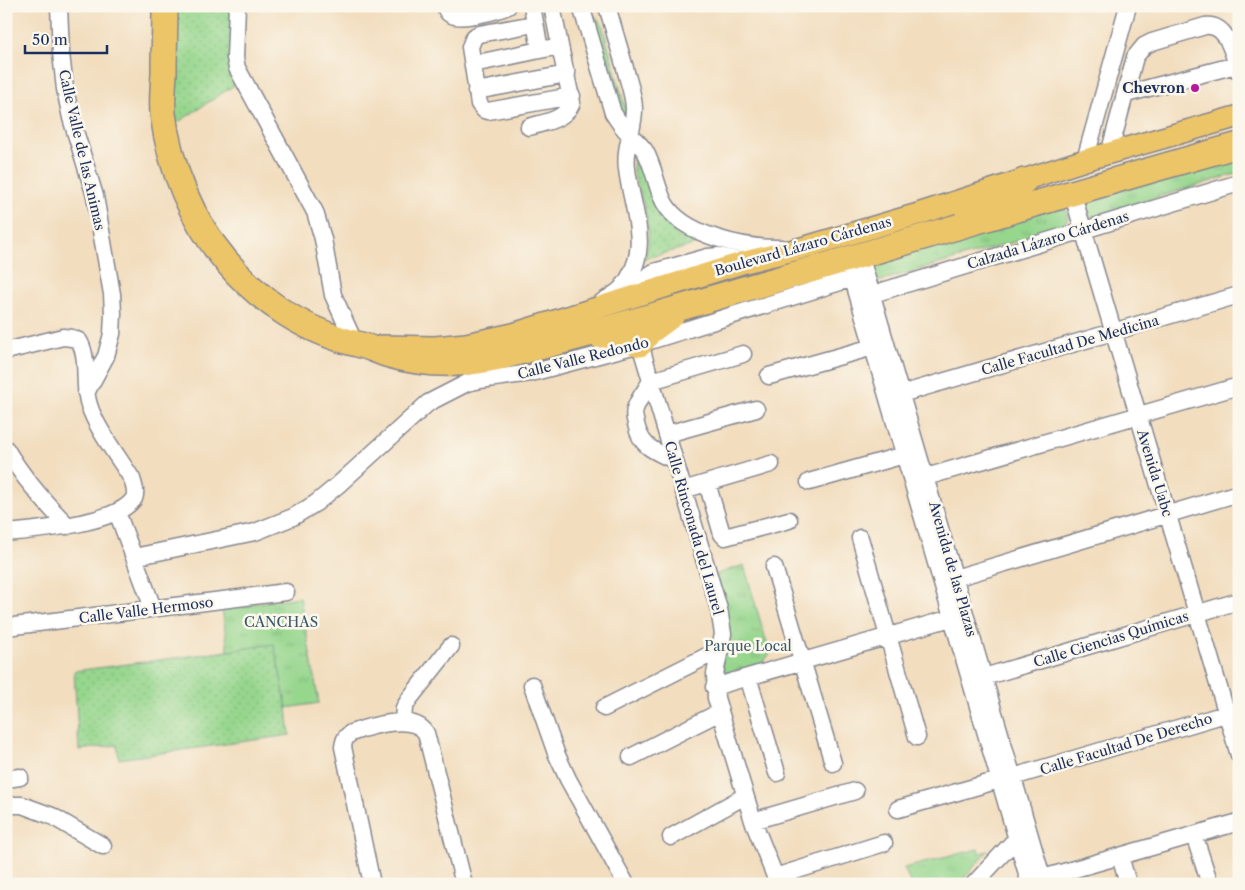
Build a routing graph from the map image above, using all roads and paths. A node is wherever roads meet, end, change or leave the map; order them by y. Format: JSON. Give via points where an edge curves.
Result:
{"nodes":[{"id":1,"x":59,"y":6,"type":"edge"},
{"id":2,"x":165,"y":6,"type":"edge"},
{"id":3,"x":237,"y":6,"type":"edge"},
{"id":4,"x":444,"y":6,"type":"edge"},
{"id":5,"x":508,"y":6,"type":"edge"},
{"id":6,"x":532,"y":6,"type":"edge"},
{"id":7,"x":552,"y":6,"type":"edge"},
{"id":8,"x":581,"y":6,"type":"edge"},
{"id":9,"x":607,"y":6,"type":"edge"},
{"id":10,"x":1128,"y":6,"type":"edge"},
{"id":11,"x":534,"y":24,"type":"junction"},
{"id":12,"x":560,"y":46,"type":"junction"},
{"id":13,"x":540,"y":50,"type":"junction"},
{"id":14,"x":473,"y":64,"type":"junction"},
{"id":15,"x":1238,"y":68,"type":"edge"},
{"id":16,"x":567,"y":74,"type":"junction"},
{"id":17,"x":476,"y":91,"type":"junction"},
{"id":18,"x":1126,"y":94,"type":"junction"},
{"id":19,"x":572,"y":96,"type":"junction"},
{"id":20,"x":1239,"y":116,"type":"edge"},
{"id":21,"x":529,"y":127,"type":"dead end"},
{"id":22,"x":630,"y":135,"type":"junction"},
{"id":23,"x":1239,"y":145,"type":"edge"},
{"id":24,"x":1109,"y":154,"type":"junction"},
{"id":25,"x":1085,"y":160,"type":"junction"},
{"id":26,"x":1024,"y":181,"type":"junction"},
{"id":27,"x":1239,"y":183,"type":"edge"},
{"id":28,"x":1072,"y":192,"type":"junction"},
{"id":29,"x":1082,"y":229,"type":"junction"},
{"id":30,"x":929,"y":235,"type":"junction"},
{"id":31,"x":802,"y":248,"type":"junction"},
{"id":32,"x":856,"y":267,"type":"junction"},
{"id":33,"x":1239,"y":295,"type":"edge"},
{"id":34,"x":865,"y":296,"type":"junction"},
{"id":35,"x":691,"y":304,"type":"junction"},
{"id":36,"x":590,"y":310,"type":"junction"},
{"id":37,"x":1113,"y":333,"type":"junction"},
{"id":38,"x":578,"y":337,"type":"junction"},
{"id":39,"x":640,"y":344,"type":"junction"},
{"id":40,"x":359,"y":345,"type":"junction"},
{"id":41,"x":873,"y":347,"type":"junction"},
{"id":42,"x":6,"y":351,"type":"edge"},
{"id":43,"x":743,"y":354,"type":"dead end"},
{"id":44,"x":769,"y":376,"type":"dead end"},
{"id":45,"x":651,"y":381,"type":"junction"},
{"id":46,"x":1239,"y":386,"type":"edge"},
{"id":47,"x":86,"y":393,"type":"junction"},
{"id":48,"x":901,"y":394,"type":"junction"},
{"id":49,"x":756,"y":409,"type":"dead end"},
{"id":50,"x":1138,"y":415,"type":"junction"},
{"id":51,"x":667,"y":434,"type":"junction"},
{"id":52,"x":6,"y":449,"type":"edge"},
{"id":53,"x":904,"y":455,"type":"junction"},
{"id":54,"x":674,"y":460,"type":"junction"},
{"id":55,"x":771,"y":464,"type":"dead end"},
{"id":56,"x":926,"y":477,"type":"junction"},
{"id":57,"x":809,"y":482,"type":"dead end"},
{"id":58,"x":707,"y":483,"type":"junction"},
{"id":59,"x":684,"y":490,"type":"junction"},
{"id":60,"x":1239,"y":494,"type":"edge"},
{"id":61,"x":117,"y":512,"type":"junction"},
{"id":62,"x":1167,"y":515,"type":"junction"},
{"id":63,"x":789,"y":520,"type":"dead end"},
{"id":64,"x":68,"y":526,"type":"junction"},
{"id":65,"x":6,"y":533,"type":"edge"},
{"id":66,"x":860,"y":538,"type":"dead end"},
{"id":67,"x":134,"y":557,"type":"junction"},
{"id":68,"x":774,"y":567,"type":"dead end"},
{"id":69,"x":955,"y":578,"type":"junction"},
{"id":70,"x":286,"y":592,"type":"dead end"},
{"id":71,"x":1239,"y":601,"type":"edge"},
{"id":72,"x":153,"y":608,"type":"junction"},
{"id":73,"x":1197,"y":613,"type":"junction"},
{"id":74,"x":951,"y":618,"type":"junction"},
{"id":75,"x":6,"y":627,"type":"edge"},
{"id":76,"x":888,"y":636,"type":"junction"},
{"id":77,"x":451,"y":646,"type":"dead end"},
{"id":78,"x":720,"y":650,"type":"junction"},
{"id":79,"x":802,"y":661,"type":"junction"},
{"id":80,"x":748,"y":677,"type":"junction"},
{"id":81,"x":984,"y":677,"type":"junction"},
{"id":82,"x":532,"y":685,"type":"dead end"},
{"id":83,"x":714,"y":687,"type":"junction"},
{"id":84,"x":604,"y":708,"type":"dead end"},
{"id":85,"x":720,"y":712,"type":"junction"},
{"id":86,"x":1233,"y":712,"type":"edge"},
{"id":87,"x":403,"y":721,"type":"junction"},
{"id":88,"x":917,"y":737,"type":"dead end"},
{"id":89,"x":1239,"y":755,"type":"edge"},
{"id":90,"x":631,"y":757,"type":"dead end"},
{"id":91,"x":833,"y":763,"type":"dead end"},
{"id":92,"x":777,"y":773,"type":"dead end"},
{"id":93,"x":1006,"y":779,"type":"junction"},
{"id":94,"x":855,"y":791,"type":"dead end"},
{"id":95,"x":745,"y":796,"type":"junction"},
{"id":96,"x":6,"y":805,"type":"edge"},
{"id":97,"x":898,"y":808,"type":"dead end"},
{"id":98,"x":753,"y":821,"type":"junction"},
{"id":99,"x":1239,"y":822,"type":"edge"},
{"id":100,"x":1194,"y":835,"type":"junction"},
{"id":101,"x":671,"y":837,"type":"dead end"},
{"id":102,"x":1016,"y":839,"type":"junction"},
{"id":103,"x":884,"y":843,"type":"dead end"},
{"id":104,"x":103,"y":846,"type":"dead end"},
{"id":105,"x":1120,"y":856,"type":"junction"},
{"id":106,"x":776,"y":881,"type":"edge"},
{"id":107,"x":1039,"y":882,"type":"edge"},
{"id":108,"x":372,"y":884,"type":"edge"},
{"id":109,"x":464,"y":884,"type":"edge"},
{"id":110,"x":626,"y":884,"type":"edge"},
{"id":111,"x":974,"y":884,"type":"edge"},
{"id":112,"x":1128,"y":884,"type":"edge"},
{"id":113,"x":1210,"y":884,"type":"edge"}],
"edges":[{"from":1,"to":47,"type":"street","name":"Calle Valle de las Animas","via":[[65,89],[95,196],[113,313],[106,356]]},
{"from":2,"to":40,"type":"highway","name":"Boulevard Lázaro Cárdenas","via":[[164,118],[175,169],[204,232],[241,279],[269,302],[318,332]]},
{"from":3,"to":40,"type":"street","via":[[237,68],[315,212],[333,295]]},
{"from":4,"to":5,"type":"street","via":[[448,14],[461,16]]},
{"from":6,"to":11,"type":"street"},
{"from":7,"to":12,"type":"street"},
{"from":8,"to":22,"type":"street","via":[[610,105]]},
{"from":9,"to":22,"type":"street","via":[[632,93],[634,108]]},
{"from":10,"to":25,"type":"street"},
{"from":11,"to":13,"type":"street"},
{"from":11,"to":14,"type":"street","via":[[474,37],[470,48]]},
{"from":12,"to":13,"type":"street"},
{"from":12,"to":16,"type":"street"},
{"from":13,"to":14,"type":"street"},
{"from":14,"to":17,"type":"street"},
{"from":15,"to":18,"type":"street"},
{"from":15,"to":18,"type":"street","via":[[1219,28],[1205,26],[1144,46],[1135,57]]},
{"from":16,"to":17,"type":"street"},
{"from":16,"to":19,"type":"street"},
{"from":17,"to":19,"type":"street","via":[[479,104],[488,111]]},
{"from":18,"to":24,"type":"street"},
{"from":19,"to":21,"type":"street","via":[[572,104],[563,115]]},
{"from":20,"to":24,"type":"main road","name":"Boulevard Lázaro Cárdenas"},
{"from":22,"to":31,"type":"street","via":[[643,148],[665,204],[692,228],[748,246]]},
{"from":22,"to":36,"type":"street","via":[[626,156],[640,239],[637,258],[620,290]]},
{"from":23,"to":28,"type":"highway","name":"Boulevard Lázaro Cárdenas"},
{"from":24,"to":25,"type":"main road","name":"Boulevard Lázaro Cárdenas"},
{"from":25,"to":26,"type":"main road","name":"Boulevard Lázaro Cárdenas"},
{"from":26,"to":30,"type":"highway"},
{"from":26,"to":31,"type":"main road","name":"Boulevard Lázaro Cárdenas"},
{"from":27,"to":29,"type":"street","name":"Calzada Lázaro Cárdenas"},
{"from":28,"to":29,"type":"street","name":"Avenida Uabc"},
{"from":28,"to":30,"type":"highway","name":"Boulevard Lázaro Cárdenas"},
{"from":29,"to":34,"type":"street","name":"Calzada Lázaro Cárdenas"},
{"from":29,"to":37,"type":"street","name":"Avenida Uabc"},
{"from":30,"to":32,"type":"highway","name":"Boulevard Lázaro Cárdenas"},
{"from":31,"to":36,"type":"main road","name":"Boulevard Lázaro Cárdenas","via":[[745,262]]},
{"from":32,"to":34,"type":"street","name":"Avenida de las Plazas"},
{"from":32,"to":35,"type":"highway","name":"Boulevard Lázaro Cárdenas"},
{"from":32,"to":39,"type":"street","name":"Calle Valle Redondo"},
{"from":33,"to":37,"type":"street","name":"Calle Facultad De Medicina"},
{"from":34,"to":41,"type":"street","name":"Avenida de las Plazas"},
{"from":34,"to":48,"type":"street","name":"Avenida de las Plazas"},
{"from":35,"to":38,"type":"highway","name":"Boulevard Lázaro Cárdenas"},
{"from":35,"to":39,"type":"highway","via":[[665,318]]},
{"from":36,"to":40,"type":"main road","name":"Boulevard Lázaro Cárdenas","via":[[513,334],[466,344],[435,348]]},
{"from":37,"to":48,"type":"street","name":"Calle Facultad De Medicina"},
{"from":37,"to":50,"type":"street","name":"Avenida Uabc"},
{"from":38,"to":39,"type":"highway","via":[[616,335]]},
{"from":38,"to":40,"type":"highway","name":"Boulevard Lázaro Cárdenas","via":[[459,363],[417,361]]},
{"from":39,"to":45,"type":"street","name":"Calle Rinconada del Laurel"},
{"from":39,"to":67,"type":"street","name":"Calle Valle Redondo","via":[[531,373],[466,383],[428,403],[338,485],[293,517],[255,532]]},
{"from":41,"to":44,"type":"street"},
{"from":41,"to":53,"type":"street","name":"Avenida de las Plazas"},
{"from":42,"to":47,"type":"street","via":[[63,338],[79,341]]},
{"from":43,"to":45,"type":"street"},
{"from":45,"to":51,"type":"street","name":"Calle Rinconada del Laurel"},
{"from":45,"to":54,"type":"street","via":[[634,413],[638,434],[651,449]]},
{"from":46,"to":50,"type":"street"},
{"from":47,"to":61,"type":"street","via":[[95,418],[135,488],[132,501]]},
{"from":48,"to":56,"type":"street","name":"Avenida de las Plazas"},
{"from":49,"to":51,"type":"street"},
{"from":50,"to":56,"type":"street"},
{"from":50,"to":62,"type":"street","name":"Avenida Uabc"},
{"from":51,"to":54,"type":"street","name":"Calle Rinconada del Laurel"},
{"from":52,"to":64,"type":"street","via":[[43,502]]},
{"from":53,"to":57,"type":"street"},
{"from":53,"to":74,"type":"street","name":"Avenida de las Plazas"},
{"from":54,"to":59,"type":"street","name":"Calle Rinconada del Laurel"},
{"from":55,"to":58,"type":"street"},
{"from":56,"to":69,"type":"street","name":"Avenida de las Plazas"},
{"from":58,"to":59,"type":"street"},
{"from":58,"to":63,"type":"street","via":[[725,537]]},
{"from":59,"to":78,"type":"street","name":"Calle Rinconada del Laurel","via":[[718,609],[723,634]]},
{"from":60,"to":62,"type":"street"},
{"from":61,"to":64,"type":"street"},
{"from":61,"to":67,"type":"street"},
{"from":62,"to":69,"type":"street"},
{"from":62,"to":73,"type":"street","name":"Avenida Uabc"},
{"from":64,"to":65,"type":"street"},
{"from":66,"to":76,"type":"street"},
{"from":67,"to":72,"type":"street"},
{"from":68,"to":79,"type":"street"},
{"from":69,"to":81,"type":"street","name":"Avenida de las Plazas"},
{"from":70,"to":72,"type":"street","name":"Calle Valle Hermoso"},
{"from":71,"to":73,"type":"street","name":"Calle Ciencias Químicas"},
{"from":72,"to":75,"type":"street","name":"Calle Valle Hermoso"},
{"from":73,"to":81,"type":"street","name":"Calle Ciencias Químicas"},
{"from":73,"to":86,"type":"street","name":"Avenida Uabc"},
{"from":74,"to":76,"type":"street"},
{"from":74,"to":93,"type":"street","name":"Avenida de las Plazas"},
{"from":76,"to":79,"type":"street"},
{"from":76,"to":88,"type":"street"},
{"from":77,"to":87,"type":"street","via":[[410,698],[404,708]]},
{"from":78,"to":83,"type":"street","name":"Calle Rinconada del Laurel"},
{"from":78,"to":84,"type":"street"},
{"from":79,"to":80,"type":"street"},
{"from":79,"to":91,"type":"street"},
{"from":80,"to":83,"type":"street"},
{"from":80,"to":92,"type":"street"},
{"from":81,"to":93,"type":"street","name":"Avenida de las Plazas"},
{"from":82,"to":110,"type":"street","via":[[556,753]]},
{"from":83,"to":85,"type":"street","name":"Calle Rinconada del Laurel"},
{"from":85,"to":90,"type":"street"},
{"from":85,"to":95,"type":"street","name":"Calle Rinconada del Laurel"},
{"from":86,"to":89,"type":"street","name":"Avenida Uabc"},
{"from":86,"to":93,"type":"street","name":"Calle Facultad De Derecho"},
{"from":87,"to":108,"type":"street","via":[[351,732],[346,736],[344,747]]},
{"from":87,"to":109,"type":"street","via":[[422,727],[426,733]]},
{"from":93,"to":97,"type":"street","name":"Calle Facultad De Derecho"},
{"from":93,"to":102,"type":"street","name":"Avenida de las Plazas"},
{"from":93,"to":107,"type":"street","name":"Avenida de las Plazas"},
{"from":94,"to":98,"type":"street"},
{"from":95,"to":98,"type":"street","name":"Calle Rinconada del Laurel"},
{"from":95,"to":101,"type":"street"},
{"from":96,"to":104,"type":"street","via":[[22,805],[52,816]]},
{"from":98,"to":106,"type":"street","name":"Calle Rinconada del Laurel"},
{"from":99,"to":100,"type":"street"},
{"from":100,"to":105,"type":"street"},
{"from":100,"to":113,"type":"street"},
{"from":102,"to":107,"type":"street","name":"Avenida de las Plazas"},
{"from":102,"to":111,"type":"street"},
{"from":103,"to":106,"type":"street"},
{"from":105,"to":107,"type":"street"},
{"from":105,"to":112,"type":"street"}]}
